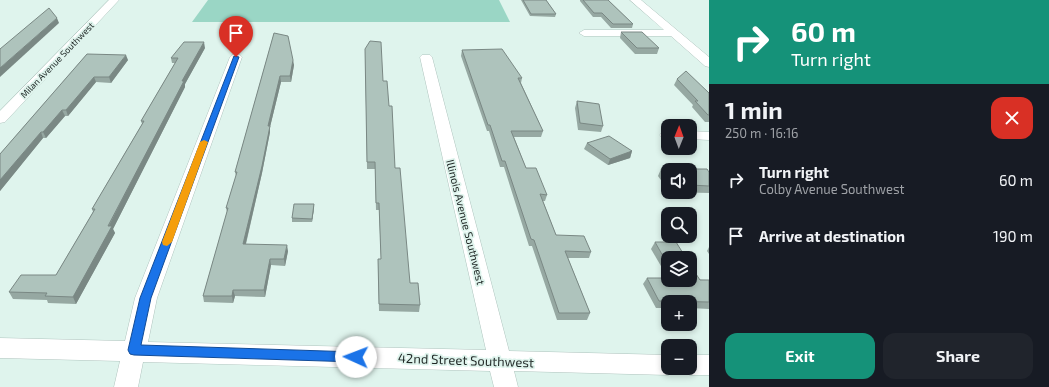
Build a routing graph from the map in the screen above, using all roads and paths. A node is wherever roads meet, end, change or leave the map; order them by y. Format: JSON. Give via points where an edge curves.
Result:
{"nodes":[{"id":1,"x":114,"y":0,"type":"edge"},
{"id":2,"x":635,"y":0,"type":"edge"},
{"id":3,"x":584,"y":33,"type":"dead end"},
{"id":4,"x":674,"y":33,"type":"junction"},
{"id":5,"x":236,"y":57,"type":"dead end"},
{"id":6,"x":426,"y":57,"type":"dead end"},
{"id":7,"x":709,"y":63,"type":"edge"},
{"id":8,"x":0,"y":119,"type":"edge"},
{"id":9,"x":697,"y":135,"type":"edge"},
{"id":10,"x":709,"y":136,"type":"edge"},
{"id":11,"x":0,"y":348,"type":"edge"},
{"id":12,"x":134,"y":350,"type":"junction"},
{"id":13,"x":499,"y":361,"type":"junction"},
{"id":14,"x":661,"y":365,"type":"edge"},
{"id":15,"x":697,"y":365,"type":"edge"},
{"id":16,"x":709,"y":365,"type":"edge"},
{"id":17,"x":126,"y":387,"type":"edge"},
{"id":18,"x":506,"y":387,"type":"edge"}],
"edges":[{"from":1,"to":8,"type":"street","name":"Milan Avenue Southwest"},
{"from":2,"to":4,"type":"street"},
{"from":3,"to":4,"type":"street"},
{"from":4,"to":7,"type":"street"},
{"from":5,"to":12,"type":"street","via":[[146,298]]},
{"from":6,"to":13,"type":"street","name":"Illinois Avenue Southwest"},
{"from":9,"to":10,"type":"street"},
{"from":11,"to":12,"type":"street","name":"42nd Street Southwest"},
{"from":12,"to":13,"type":"street","name":"42nd Street Southwest"},
{"from":12,"to":17,"type":"street"},
{"from":13,"to":14,"type":"street","name":"42nd Street Southwest"},
{"from":13,"to":18,"type":"street","name":"Illinois Avenue Southwest"},
{"from":15,"to":16,"type":"street"}]}
